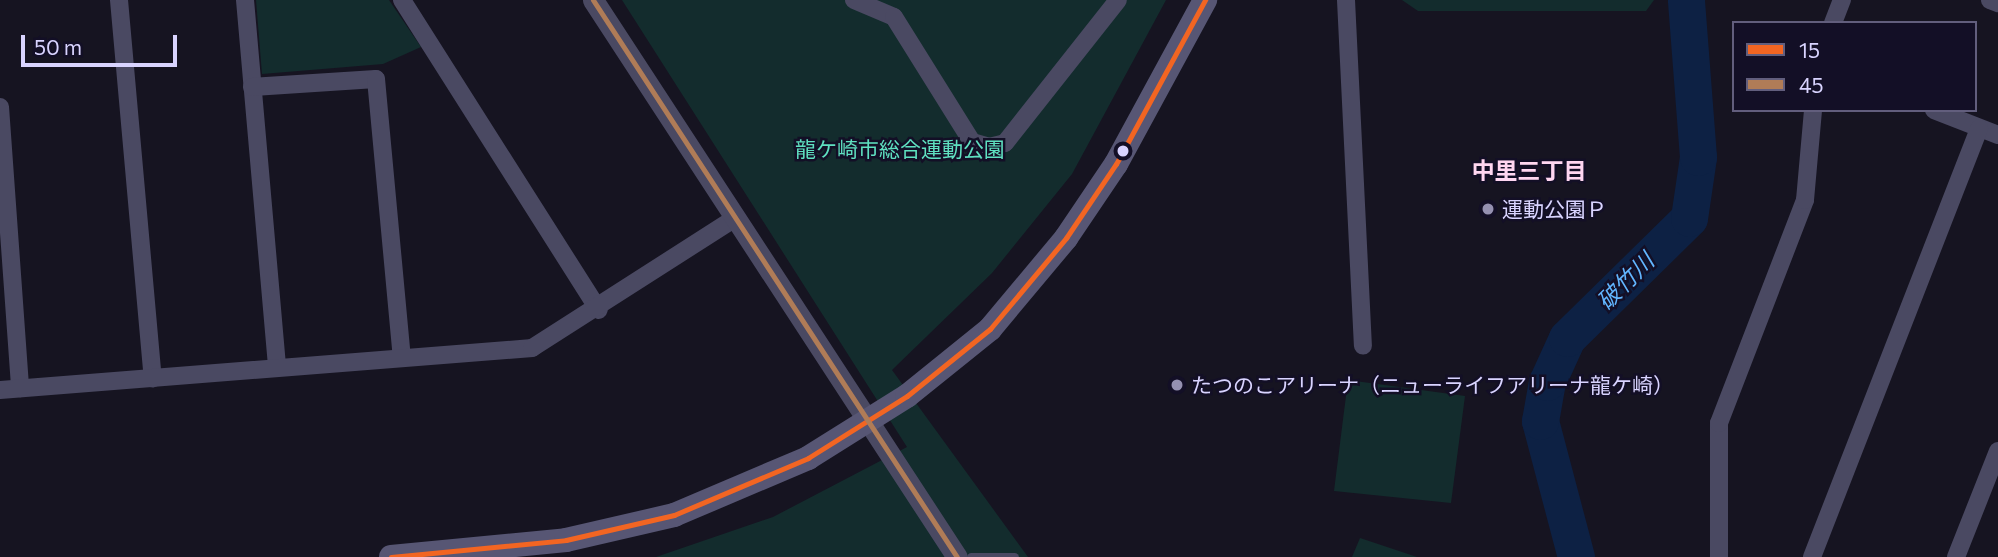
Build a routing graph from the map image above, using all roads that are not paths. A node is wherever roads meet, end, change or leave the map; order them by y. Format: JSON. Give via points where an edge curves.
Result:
{"nodes":[{"id":1,"x":119,"y":0,"type":"edge"},
{"id":2,"x":245,"y":0,"type":"edge"},
{"id":3,"x":402,"y":0,"type":"edge"},
{"id":4,"x":593,"y":0,"type":"edge"},
{"id":5,"x":854,"y":0,"type":"edge"},
{"id":6,"x":1118,"y":0,"type":"edge"},
{"id":7,"x":1206,"y":0,"type":"edge"},
{"id":8,"x":1346,"y":0,"type":"edge"},
{"id":9,"x":1842,"y":0,"type":"edge"},
{"id":10,"x":1990,"y":0,"type":"edge"},
{"id":11,"x":1998,"y":3,"type":"edge"},
{"id":12,"x":1834,"y":21,"type":"edge"},
{"id":13,"x":252,"y":87,"type":"junction"},
{"id":14,"x":0,"y":107,"type":"edge"},
{"id":15,"x":1813,"y":112,"type":"edge"},
{"id":16,"x":1939,"y":112,"type":"edge"},
{"id":17,"x":1979,"y":128,"type":"junction"},
{"id":18,"x":1998,"y":135,"type":"edge"},
{"id":19,"x":735,"y":218,"type":"junction"},
{"id":20,"x":599,"y":310,"type":"junction"},
{"id":21,"x":1363,"y":346,"type":"dead end"},
{"id":22,"x":402,"y":358,"type":"junction"},
{"id":23,"x":277,"y":368,"type":"junction"},
{"id":24,"x":153,"y":378,"type":"junction"},
{"id":25,"x":20,"y":388,"type":"junction"},
{"id":26,"x":0,"y":390,"type":"edge"},
{"id":27,"x":870,"y":421,"type":"junction"},
{"id":28,"x":1998,"y":451,"type":"edge"},
{"id":29,"x":391,"y":557,"type":"edge"},
{"id":30,"x":957,"y":557,"type":"edge"},
{"id":31,"x":971,"y":557,"type":"edge"},
{"id":32,"x":1014,"y":557,"type":"edge"},
{"id":33,"x":1719,"y":557,"type":"edge"},
{"id":34,"x":1812,"y":557,"type":"edge"},
{"id":35,"x":1956,"y":557,"type":"edge"}],
"edges":[{"from":1,"to":24,"type":"street"},
{"from":2,"to":13,"type":"street"},
{"from":3,"to":20,"type":"street"},
{"from":4,"to":19,"type":"street"},
{"from":5,"to":6,"type":"street","via":[[894,17],[972,142],[989,147],[1005,144]]},
{"from":7,"to":27,"type":"main road","via":[[1116,164],[1058,249],[990,329]]},
{"from":8,"to":21,"type":"street"},
{"from":9,"to":12,"type":"street"},
{"from":10,"to":11,"type":"street"},
{"from":13,"to":22,"type":"street","via":[[376,79]]},
{"from":13,"to":23,"type":"street"},
{"from":14,"to":25,"type":"street"},
{"from":15,"to":33,"type":"street","via":[[1805,200],[1719,423]]},
{"from":16,"to":17,"type":"street"},
{"from":17,"to":18,"type":"street"},
{"from":17,"to":34,"type":"street"},
{"from":19,"to":20,"type":"street"},
{"from":19,"to":27,"type":"street"},
{"from":20,"to":22,"type":"street","via":[[531,348]]},
{"from":22,"to":23,"type":"street"},
{"from":23,"to":24,"type":"street"},
{"from":24,"to":25,"type":"street"},
{"from":25,"to":26,"type":"street"},
{"from":27,"to":29,"type":"main road","via":[[782,471],[674,514],[566,540]]},
{"from":27,"to":30,"type":"street"},
{"from":28,"to":35,"type":"street"},
{"from":31,"to":32,"type":"lane"}]}
